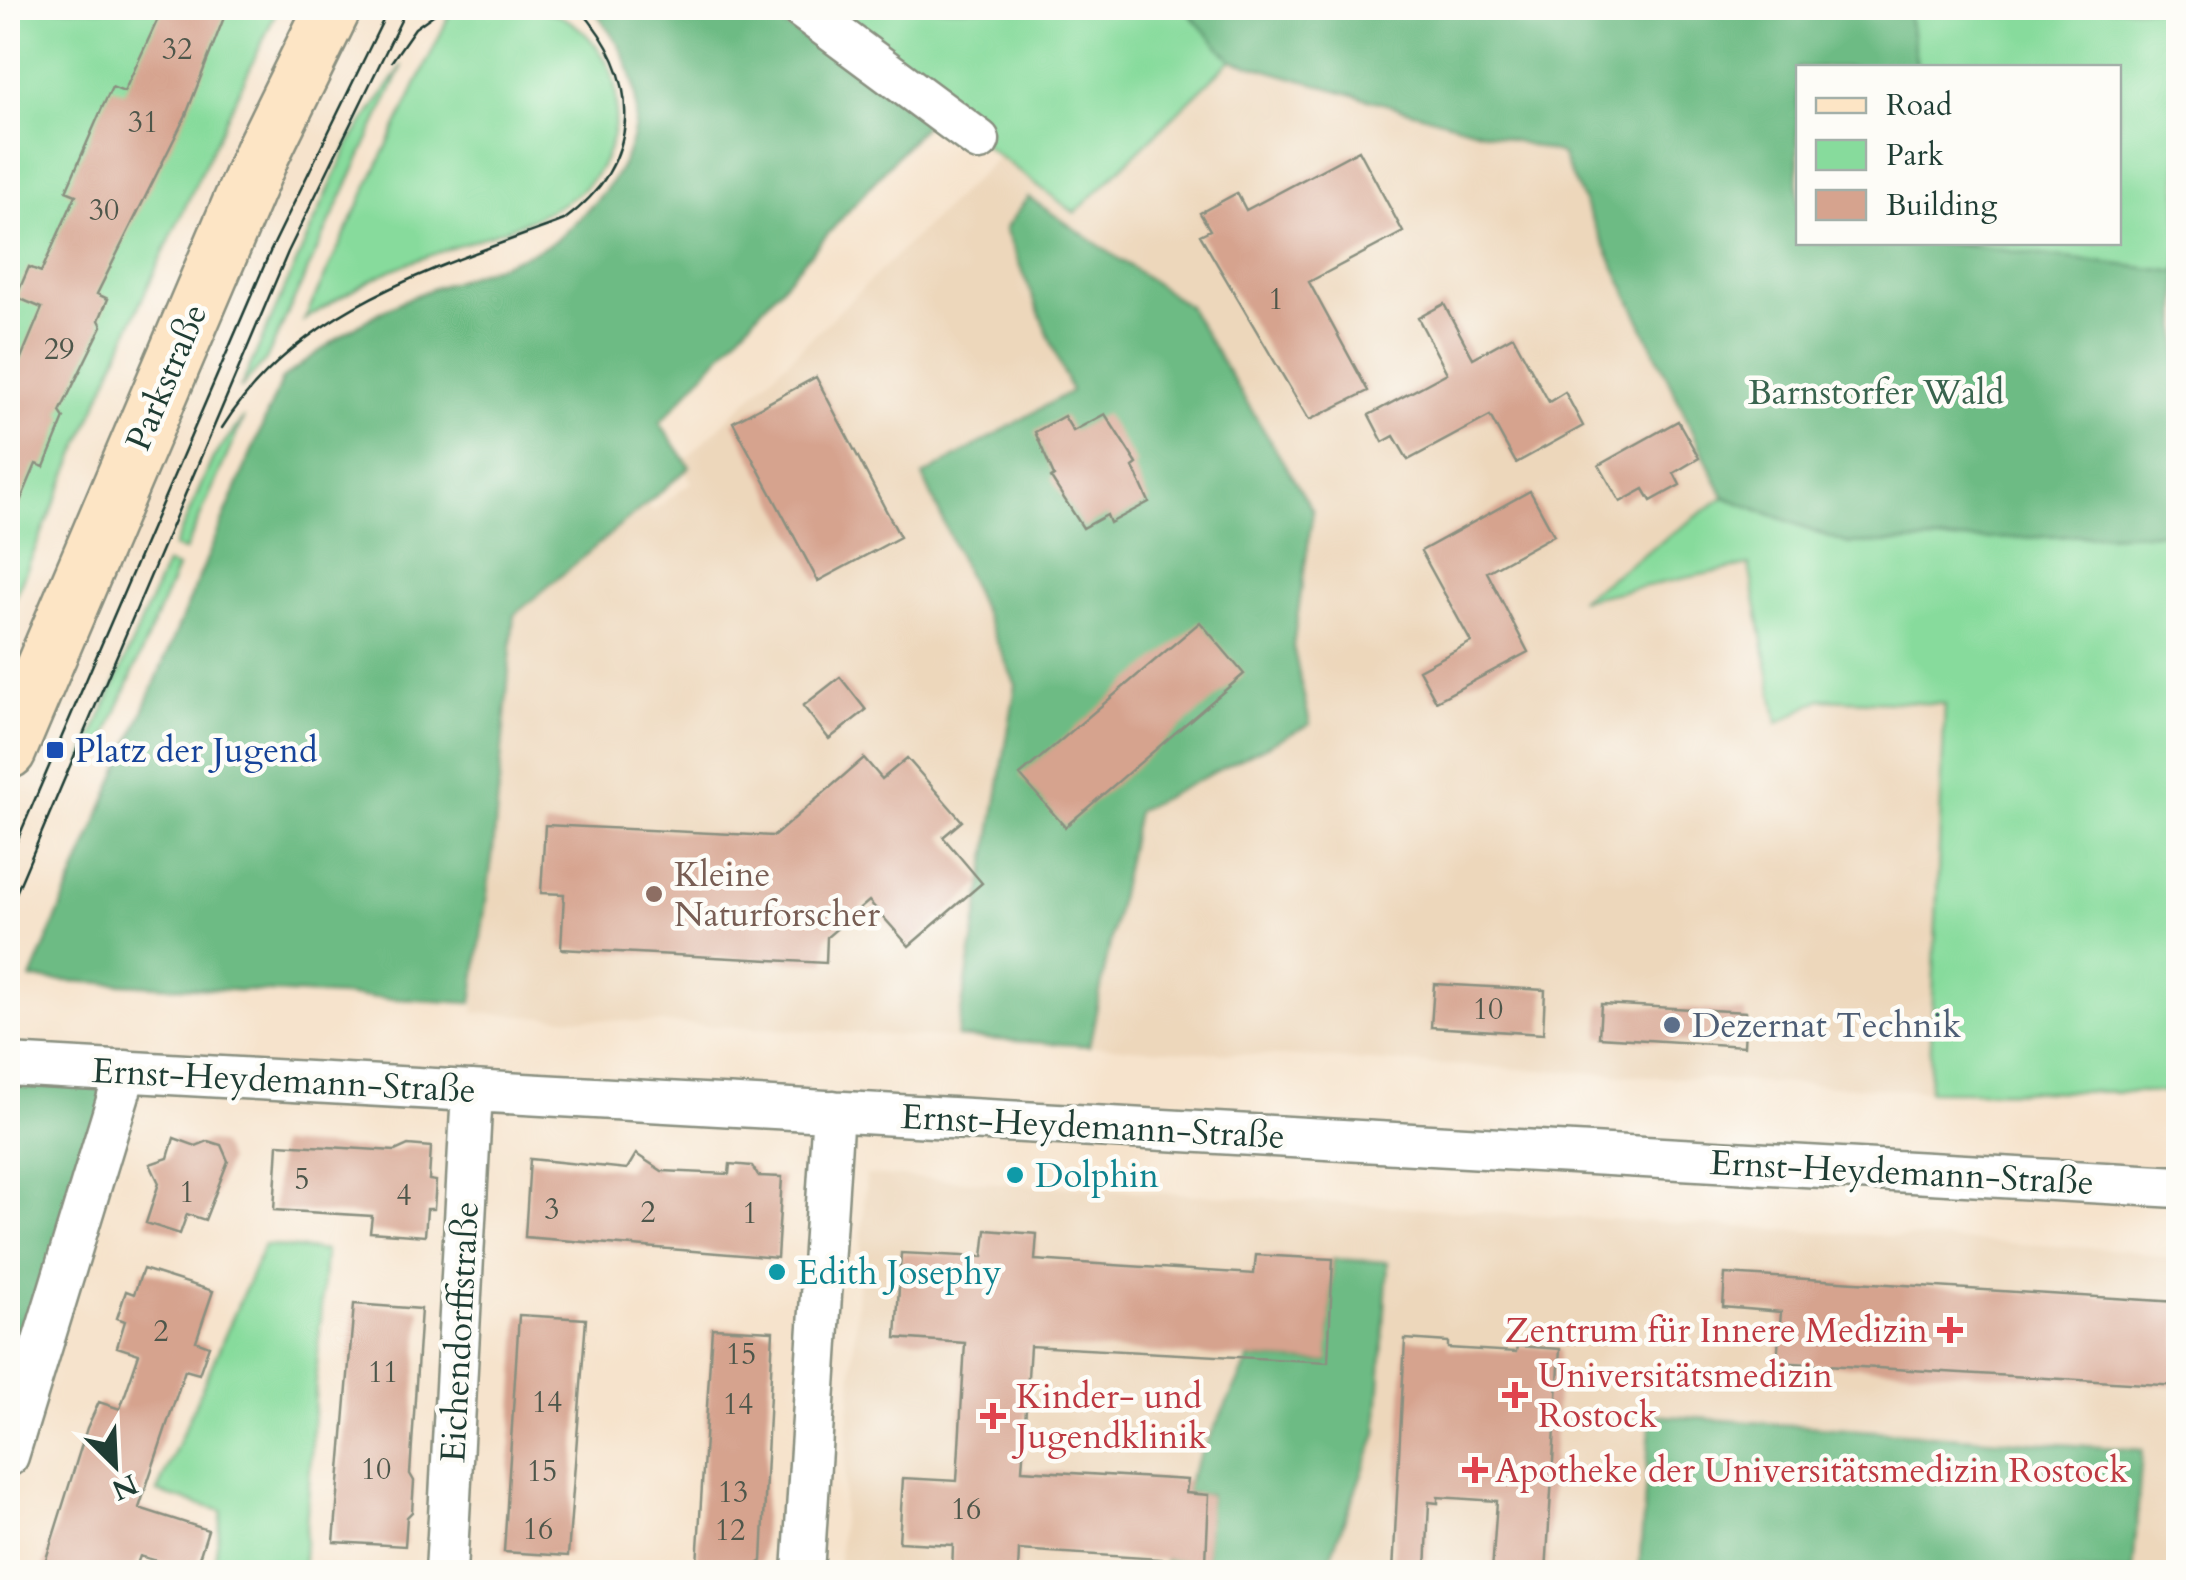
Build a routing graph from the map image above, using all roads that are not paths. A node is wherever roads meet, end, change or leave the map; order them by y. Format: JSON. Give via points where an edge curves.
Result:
{"nodes":[{"id":1,"x":334,"y":8,"type":"edge"},
{"id":2,"x":800,"y":8,"type":"edge"},
{"id":3,"x":979,"y":140,"type":"dead end"},
{"id":4,"x":8,"y":751,"type":"edge"},
{"id":5,"x":8,"y":1064,"type":"edge"},
{"id":6,"x":126,"y":1071,"type":"junction"},
{"id":7,"x":472,"y":1090,"type":"junction"},
{"id":8,"x":832,"y":1111,"type":"junction"},
{"id":9,"x":2178,"y":1187,"type":"edge"},
{"id":10,"x":8,"y":1456,"type":"edge"},
{"id":11,"x":446,"y":1572,"type":"edge"},
{"id":12,"x":802,"y":1572,"type":"edge"}],
"edges":[{"from":1,"to":4,"type":"main road","name":"Parkstraße","via":[[255,170]]},
{"from":2,"to":3,"type":"street"},
{"from":5,"to":6,"type":"street","name":"Ernst-Heydemann-Straße"},
{"from":6,"to":7,"type":"street","name":"Ernst-Heydemann-Straße"},
{"from":6,"to":10,"type":"street"},
{"from":7,"to":8,"type":"street","name":"Ernst-Heydemann-Straße"},
{"from":7,"to":11,"type":"street","name":"Eichendorffstraße"},
{"from":8,"to":9,"type":"street","name":"Ernst-Heydemann-Straße"},
{"from":8,"to":12,"type":"street"}]}
